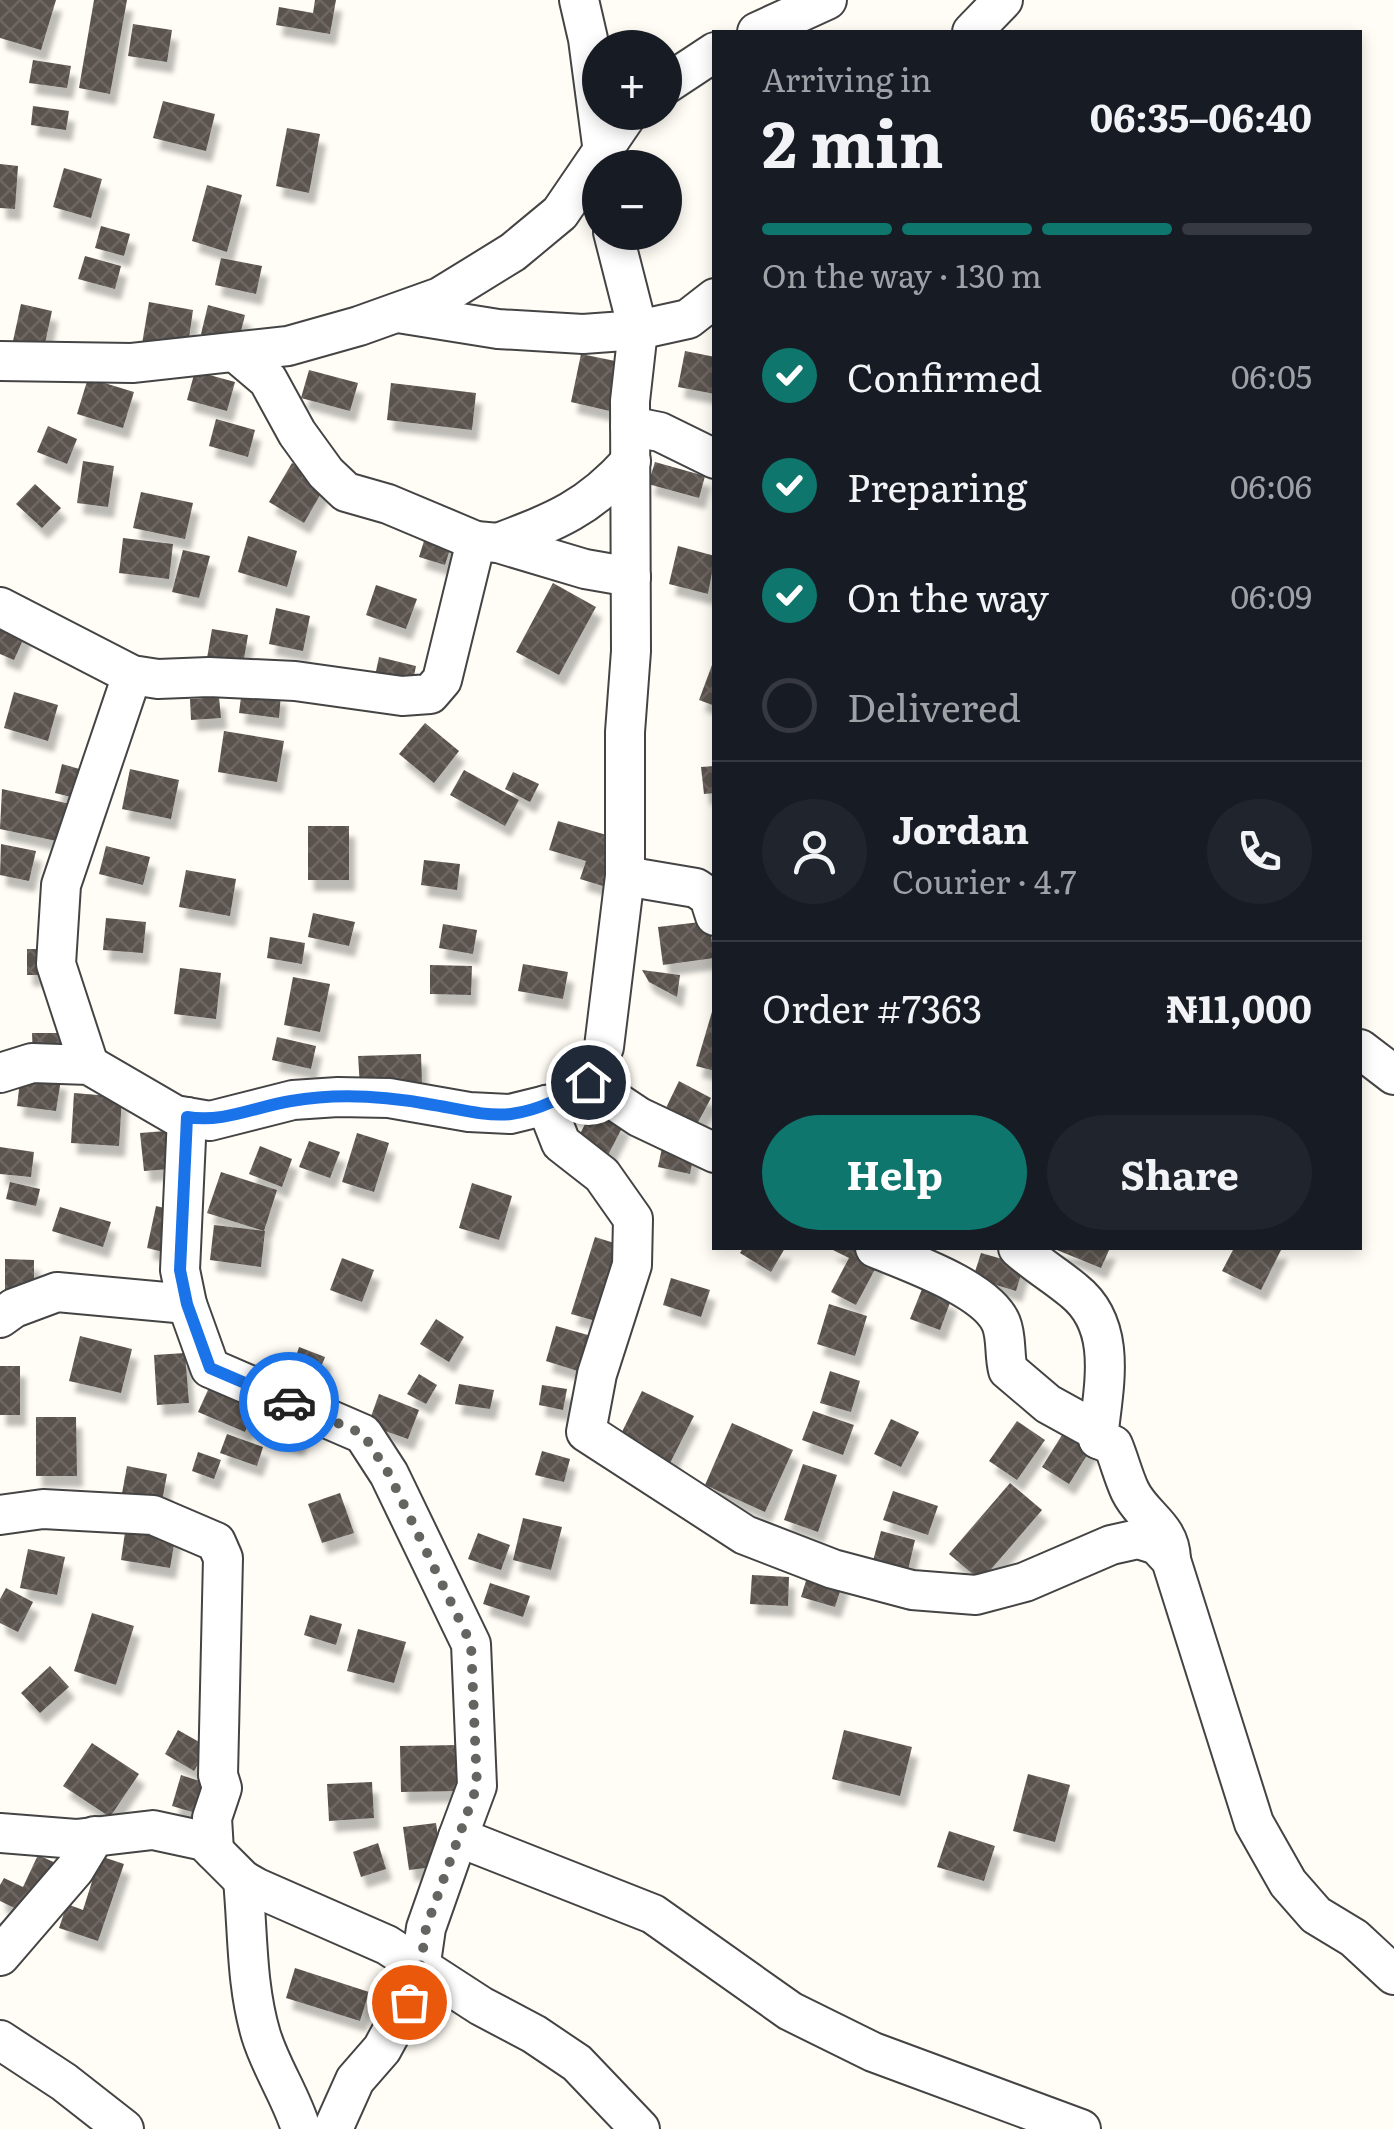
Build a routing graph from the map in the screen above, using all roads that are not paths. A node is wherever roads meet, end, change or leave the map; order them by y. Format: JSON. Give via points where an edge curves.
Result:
{"nodes":[{"id":1,"x":578,"y":0,"type":"edge"},
{"id":2,"x":827,"y":0,"type":"edge"},
{"id":3,"x":1004,"y":0,"type":"edge"},
{"id":4,"x":760,"y":30,"type":"edge"},
{"id":5,"x":974,"y":30,"type":"edge"},
{"id":6,"x":712,"y":54,"type":"edge"},
{"id":7,"x":682,"y":74,"type":"edge"},
{"id":8,"x":603,"y":150,"type":"edge"},
{"id":9,"x":582,"y":186,"type":"edge"},
{"id":10,"x":618,"y":250,"type":"edge"},
{"id":11,"x":712,"y":300,"type":"edge"},
{"id":12,"x":396,"y":313,"type":"junction"},
{"id":13,"x":638,"y":330,"type":"junction"},
{"id":14,"x":235,"y":352,"type":"junction"},
{"id":15,"x":0,"y":361,"type":"edge"},
{"id":16,"x":630,"y":443,"type":"junction"},
{"id":17,"x":712,"y":458,"type":"edge"},
{"id":18,"x":487,"y":542,"type":"junction"},
{"id":19,"x":630,"y":577,"type":"junction"},
{"id":20,"x":0,"y":606,"type":"edge"},
{"id":21,"x":132,"y":675,"type":"junction"},
{"id":22,"x":625,"y":876,"type":"junction"},
{"id":23,"x":712,"y":907,"type":"edge"},
{"id":24,"x":1362,"y":1051,"type":"edge"},
{"id":25,"x":90,"y":1065,"type":"junction"},
{"id":26,"x":0,"y":1073,"type":"edge"},
{"id":27,"x":1394,"y":1075,"type":"edge"},
{"id":28,"x":588,"y":1082,"type":"junction"},
{"id":29,"x":546,"y":1105,"type":"junction"},
{"id":30,"x":187,"y":1117,"type":"junction"},
{"id":31,"x":712,"y":1153,"type":"edge"},
{"id":32,"x":887,"y":1250,"type":"edge"},
{"id":33,"x":1020,"y":1250,"type":"edge"},
{"id":34,"x":940,"y":1259,"type":"edge"},
{"id":35,"x":187,"y":1304,"type":"junction"},
{"id":36,"x":0,"y":1318,"type":"edge"},
{"id":37,"x":1098,"y":1439,"type":"junction"},
{"id":38,"x":0,"y":1515,"type":"edge"},
{"id":39,"x":1171,"y":1560,"type":"junction"},
{"id":40,"x":0,"y":1833,"type":"edge"},
{"id":41,"x":96,"y":1836,"type":"junction"},
{"id":42,"x":458,"y":1837,"type":"junction"},
{"id":43,"x":214,"y":1851,"type":"junction"},
{"id":44,"x":244,"y":1880,"type":"junction"},
{"id":45,"x":0,"y":1956,"type":"edge"},
{"id":46,"x":420,"y":1966,"type":"junction"},
{"id":47,"x":1394,"y":1975,"type":"edge"},
{"id":48,"x":0,"y":2040,"type":"edge"},
{"id":49,"x":124,"y":2129,"type":"edge"},
{"id":50,"x":301,"y":2129,"type":"edge"},
{"id":51,"x":333,"y":2129,"type":"edge"},
{"id":52,"x":640,"y":2129,"type":"edge"},
{"id":53,"x":1080,"y":2129,"type":"edge"}],
"edges":[{"from":1,"to":8,"type":"street"},
{"from":2,"to":4,"type":"street"},
{"from":3,"to":5,"type":"street"},
{"from":6,"to":7,"type":"street"},
{"from":9,"to":12,"type":"street","via":[[513,252],[440,297]]},
{"from":10,"to":13,"type":"street"},
{"from":11,"to":13,"type":"street","via":[[688,319]]},
{"from":12,"to":13,"type":"street","via":[[498,329]]},
{"from":12,"to":14,"type":"street","via":[[288,346]]},
{"from":13,"to":16,"type":"street"},
{"from":14,"to":15,"type":"street","via":[[132,363]]},
{"from":14,"to":18,"type":"street","via":[[268,380],[297,434],[346,492]]},
{"from":16,"to":17,"type":"street","via":[[660,432]]},
{"from":16,"to":18,"type":"street","via":[[592,500],[545,525]]},
{"from":16,"to":19,"type":"street"},
{"from":18,"to":19,"type":"street"},
{"from":18,"to":21,"type":"street","via":[[442,680],[430,694]]},
{"from":19,"to":22,"type":"street"},
{"from":20,"to":21,"type":"street"},
{"from":21,"to":25,"type":"street","via":[[62,885],[56,964]]},
{"from":22,"to":23,"type":"street","via":[[696,888]]},
{"from":22,"to":28,"type":"street","via":[[604,1047]]},
{"from":24,"to":27,"type":"street"},
{"from":25,"to":26,"type":"street","via":[[32,1062]]},
{"from":25,"to":30,"type":"street"},
{"from":28,"to":29,"type":"street"},
{"from":28,"to":31,"type":"street","via":[[639,1117]]},
{"from":29,"to":30,"type":"street","via":[[510,1114],[338,1096],[210,1121]]},
{"from":29,"to":39,"type":"street","via":[[561,1143],[602,1175],[633,1219],[632,1265],[586,1432],[745,1534],[833,1569],[912,1590],[976,1595],[1138,1539],[1157,1545]]},
{"from":30,"to":35,"type":"street","via":[[180,1270]]},
{"from":32,"to":34,"type":"street"},
{"from":33,"to":37,"type":"street","via":[[1091,1306],[1101,1326],[1106,1362]]},
{"from":34,"to":37,"type":"street","via":[[993,1307],[1003,1327],[1008,1370],[1048,1404],[1097,1431]]},
{"from":35,"to":36,"type":"street","via":[[57,1292]]},
{"from":35,"to":42,"type":"street","via":[[210,1368],[363,1434],[389,1474],[471,1644],[477,1786]]},
{"from":37,"to":39,"type":"street","via":[[1112,1444],[1130,1491],[1164,1530]]},
{"from":38,"to":43,"type":"street","via":[[43,1509],[153,1515],[216,1542],[222,1558],[222,1788],[212,1818]]},
{"from":39,"to":47,"type":"street","via":[[1254,1823],[1288,1883],[1316,1915]]},
{"from":40,"to":41,"type":"street"},
{"from":41,"to":43,"type":"street","via":[[153,1830],[204,1841]]},
{"from":41,"to":45,"type":"street","via":[[76,1870]]},
{"from":42,"to":46,"type":"street"},
{"from":42,"to":53,"type":"street","via":[[653,1914],[790,2011],[873,2052]]},
{"from":43,"to":44,"type":"street"},
{"from":44,"to":46,"type":"street"},
{"from":44,"to":50,"type":"street","via":[[248,1971],[262,2037]]},
{"from":46,"to":51,"type":"street","via":[[400,2022],[355,2080]]},
{"from":46,"to":52,"type":"street","via":[[577,2063]]},
{"from":48,"to":49,"type":"street"}]}
